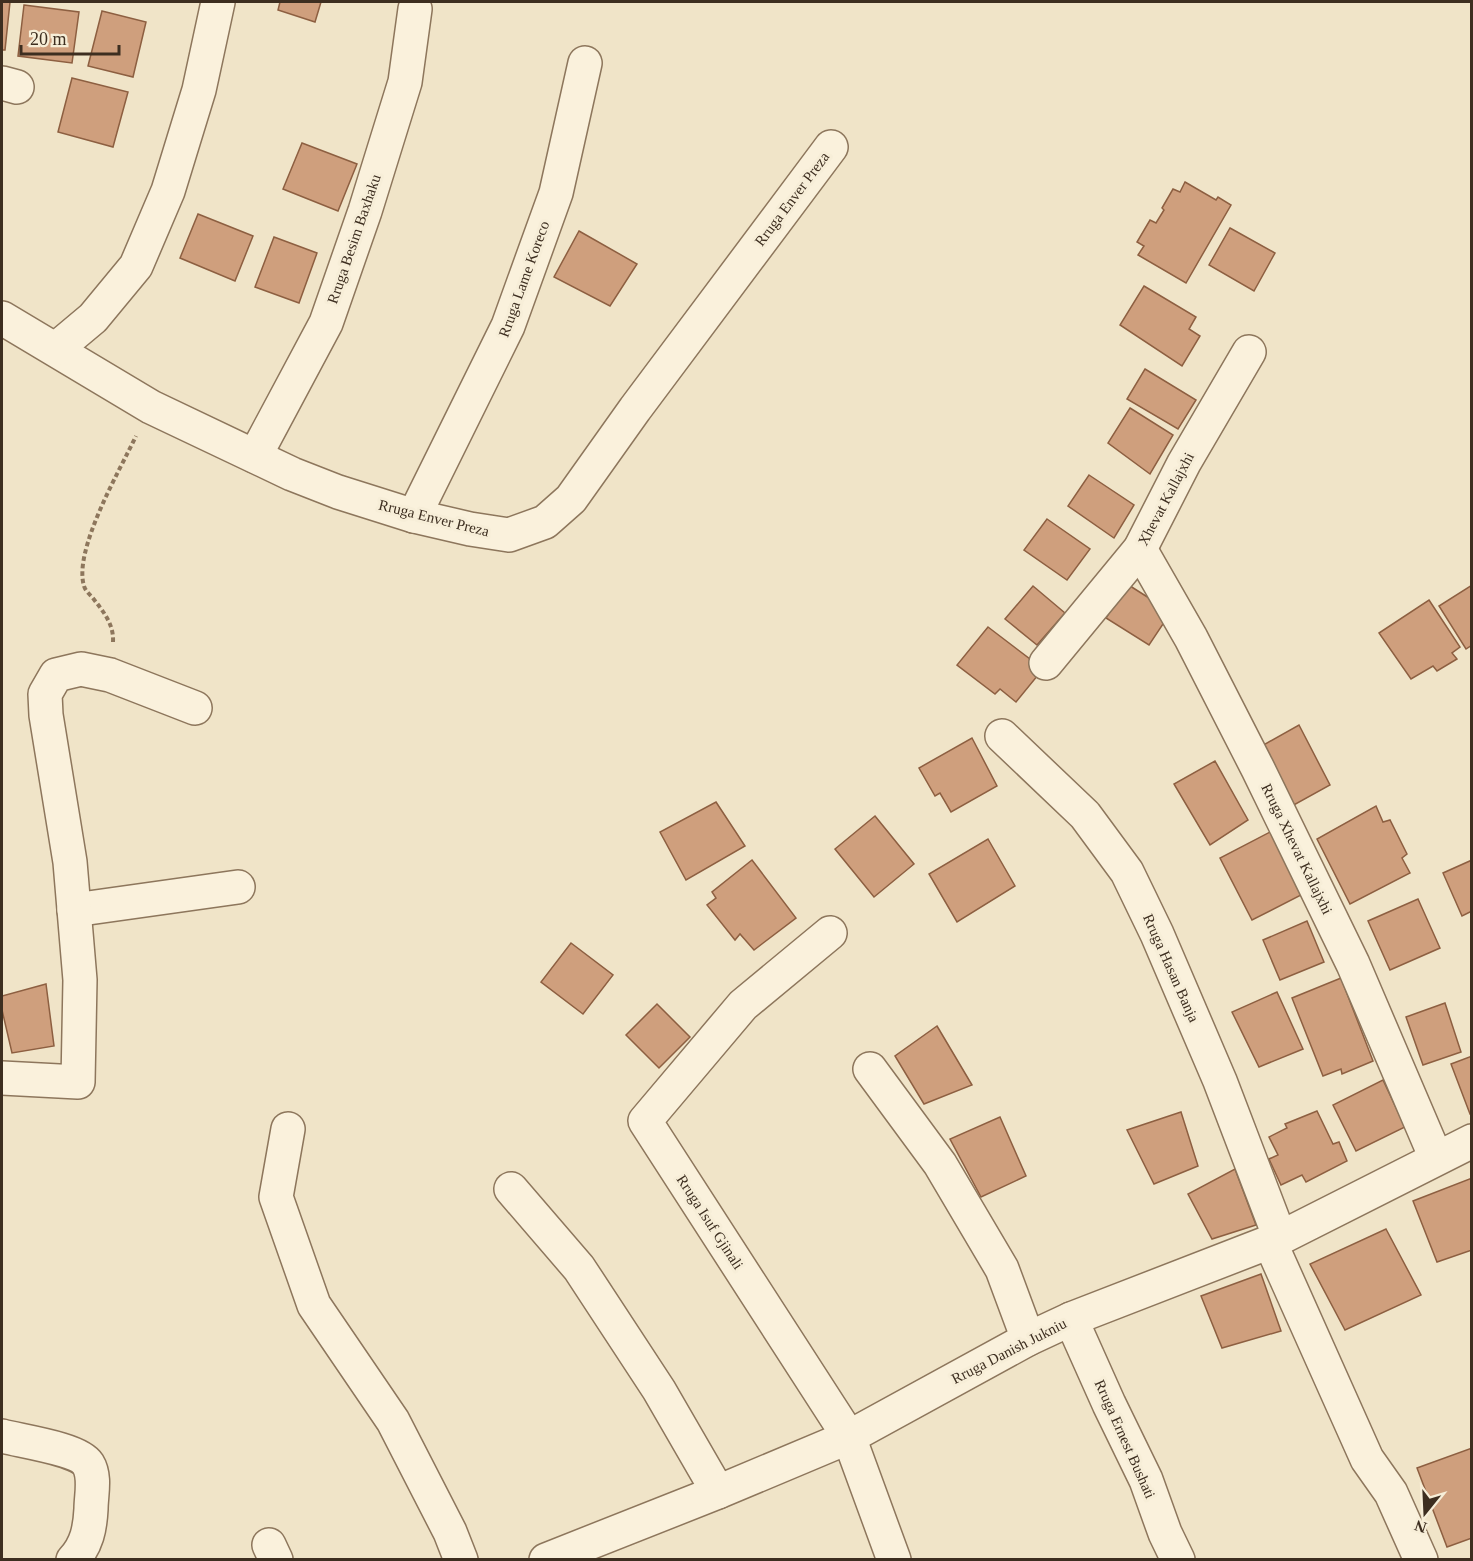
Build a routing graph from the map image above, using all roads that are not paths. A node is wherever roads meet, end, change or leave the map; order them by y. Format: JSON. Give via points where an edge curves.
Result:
{"nodes":[{"id":1,"x":218,"y":2,"type":"edge"},
{"id":2,"x":415,"y":9,"type":"dead end"},
{"id":3,"x":585,"y":63,"type":"dead end"},
{"id":4,"x":831,"y":147,"type":"dead end"},
{"id":5,"x":2,"y":318,"type":"edge"},
{"id":6,"x":56,"y":349,"type":"junction"},
{"id":7,"x":1250,"y":352,"type":"dead end"},
{"id":8,"x":255,"y":456,"type":"junction"},
{"id":9,"x":414,"y":516,"type":"junction"},
{"id":10,"x":1140,"y":549,"type":"junction"},
{"id":11,"x":1046,"y":663,"type":"dead end"},
{"id":12,"x":195,"y":708,"type":"dead end"},
{"id":13,"x":1002,"y":736,"type":"dead end"},
{"id":14,"x":238,"y":887,"type":"dead end"},
{"id":15,"x":74,"y":910,"type":"junction"},
{"id":16,"x":830,"y":933,"type":"dead end"},
{"id":17,"x":870,"y":1069,"type":"dead end"},
{"id":18,"x":2,"y":1078,"type":"edge"},
{"id":19,"x":288,"y":1129,"type":"dead end"},
{"id":20,"x":1471,"y":1141,"type":"edge"},
{"id":21,"x":1436,"y":1158,"type":"junction"},
{"id":22,"x":511,"y":1189,"type":"dead end"},
{"id":23,"x":1275,"y":1240,"type":"junction"},
{"id":24,"x":1071,"y":1319,"type":"junction"},
{"id":25,"x":1028,"y":1339,"type":"junction"},
{"id":26,"x":2,"y":1436,"type":"edge"},
{"id":27,"x":849,"y":1437,"type":"junction"},
{"id":28,"x":718,"y":1492,"type":"junction"},
{"id":29,"x":72,"y":1560,"type":"edge"},
{"id":30,"x":460,"y":1560,"type":"edge"},
{"id":31,"x":546,"y":1560,"type":"edge"},
{"id":32,"x":894,"y":1560,"type":"edge"},
{"id":33,"x":1178,"y":1560,"type":"edge"},
{"id":34,"x":1421,"y":1560,"type":"edge"}],
"edges":[{"from":1,"to":6,"type":"street","via":[[199,90],[172,180],[136,266],[93,318]]},
{"from":2,"to":8,"type":"street","name":"Rruga Besim Baxhaku","via":[[405,82],[326,323]]},
{"from":3,"to":9,"type":"street","name":"Rruga Lame Koreco","via":[[556,193],[508,326]]},
{"from":4,"to":9,"type":"street","name":"Rruga Enver Preza","via":[[571,499],[545,522],[509,535]]},
{"from":5,"to":6,"type":"street","name":"Rruga Enver Preza"},
{"from":6,"to":8,"type":"street","name":"Rruga Enver Preza","via":[[151,407]]},
{"from":7,"to":10,"type":"street","name":"Xhevat Kallajxhi","via":[[1184,463]]},
{"from":8,"to":9,"type":"street","name":"Rruga Enver Preza","via":[[338,492]]},
{"from":10,"to":11,"type":"street","name":"Xhevat Kallajxhi"},
{"from":10,"to":21,"type":"street","name":"Rruga Xhevat Kallajxhi","via":[[1201,658],[1348,954]]},
{"from":12,"to":15,"type":"street","via":[[110,675],[81,669],[56,675],[45,694],[46,715]]},
{"from":13,"to":23,"type":"street","name":"Rruga Hasan Banja","via":[[1085,815],[1126,872],[1220,1081]]},
{"from":14,"to":15,"type":"street"},
{"from":15,"to":18,"type":"street","via":[[80,980],[78,1082]]},
{"from":16,"to":27,"type":"street","name":"Rruga Isuf Gjinali","via":[[742,1005],[645,1121]]},
{"from":17,"to":25,"type":"street","via":[[940,1164],[1002,1269]]},
{"from":19,"to":30,"type":"street","via":[[276,1197],[314,1305],[393,1421],[450,1532]]},
{"from":20,"to":21,"type":"street","name":"Rruga Danish Jukniu"},
{"from":21,"to":23,"type":"street","name":"Rruga Danish Jukniu"},
{"from":22,"to":28,"type":"street","via":[[579,1268],[659,1390]]},
{"from":23,"to":24,"type":"street","name":"Rruga Danish Jukniu"},
{"from":23,"to":34,"type":"street","name":"Rruga Hasan Banja","via":[[1367,1460],[1391,1493]]},
{"from":24,"to":25,"type":"street","name":"Rruga Danish Jukniu"},
{"from":24,"to":33,"type":"street","name":"Rruga Ernest Bushati","via":[[1146,1480]]},
{"from":25,"to":27,"type":"street","name":"Rruga Danish Jukniu"},
{"from":26,"to":29,"type":"street","via":[[76,1454],[87,1462],[93,1475],[89,1531]]},
{"from":27,"to":28,"type":"street","name":"Rruga Danish Jukniu"},
{"from":27,"to":32,"type":"street","name":"Rruga Isuf Gjinali"},
{"from":28,"to":31,"type":"street","name":"Rruga Danish Jukniu"}]}
